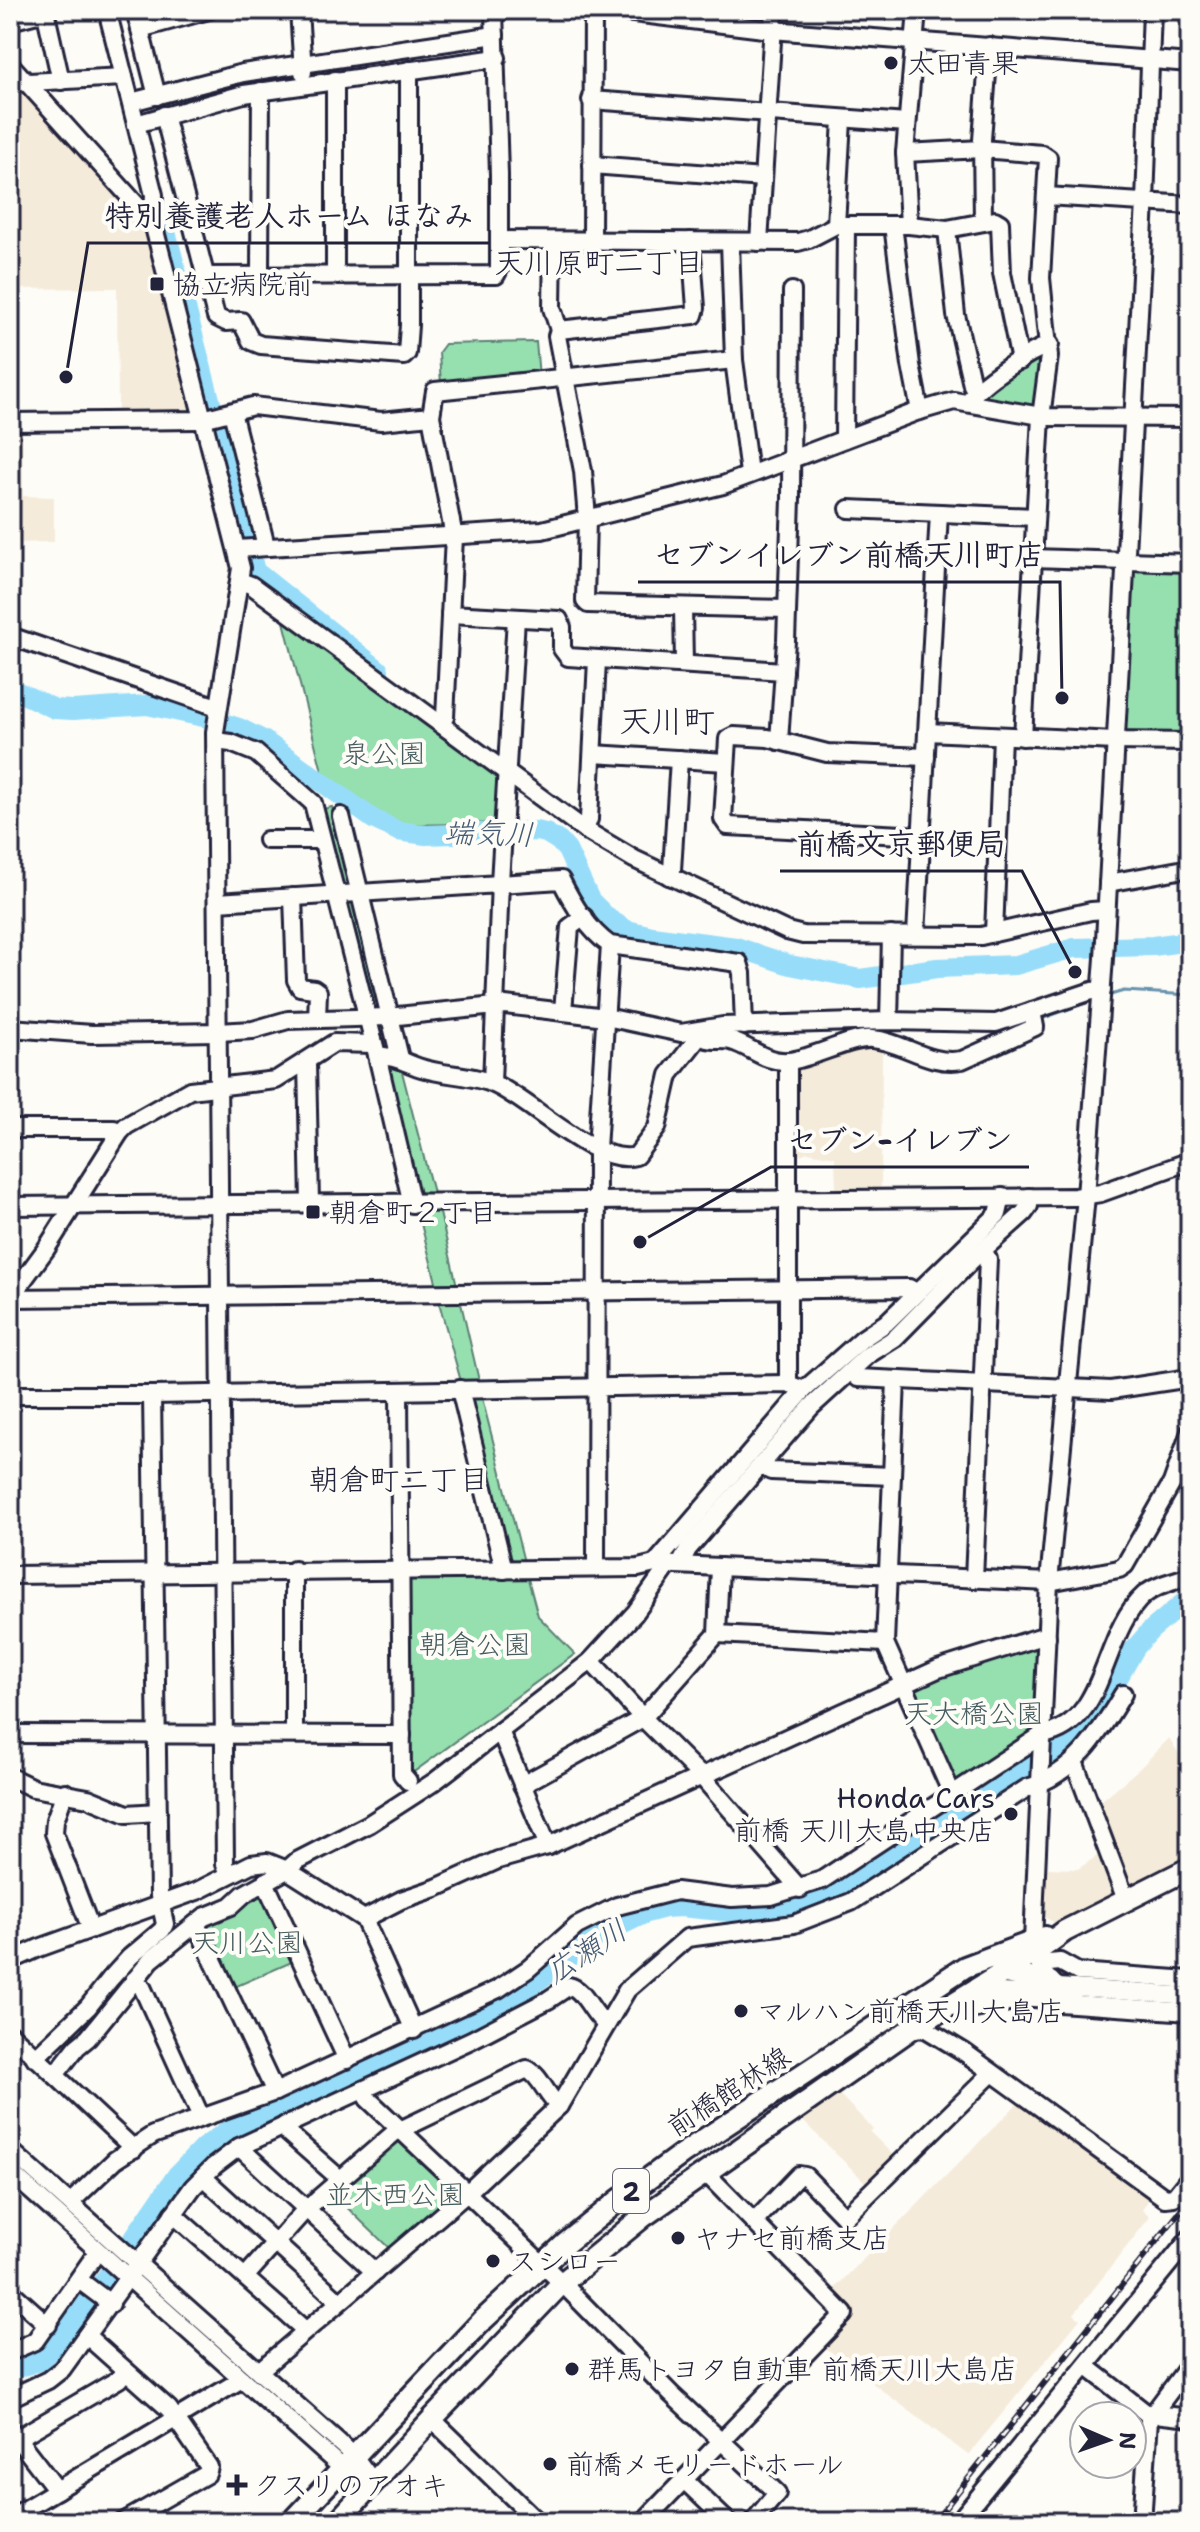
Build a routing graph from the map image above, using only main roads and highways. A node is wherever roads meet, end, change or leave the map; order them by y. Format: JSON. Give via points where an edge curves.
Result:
{"nodes":[{"id":1,"x":1190,"y":1868,"type":"edge"},
{"id":2,"x":1038,"y":1953,"type":"junction"},
{"id":3,"x":1003,"y":1972,"type":"junction"},
{"id":4,"x":1073,"y":1990,"type":"road end"},
{"id":5,"x":962,"y":1999,"type":"junction"},
{"id":6,"x":904,"y":2022,"type":"junction"},
{"id":7,"x":292,"y":2522,"type":"edge"},
{"id":8,"x":337,"y":2522,"type":"edge"}],
"edges":[{"from":1,"to":2,"type":"main road","name":"前橋館林線","number":"2","via":[[1064,1932]]},
{"from":2,"to":3,"type":"main road","name":"前橋館林線","number":"2"},
{"from":2,"to":3,"type":"main road"},
{"from":2,"to":6,"type":"main road","name":"前橋館林線","number":"2","via":[[965,1967]]},
{"from":3,"to":5,"type":"main road","name":"前橋館林線","number":"2"},
{"from":3,"to":6,"type":"main road","via":[[969,1973]]},
{"from":4,"to":5,"type":"main road","via":[[1051,1997],[984,1993]]},
{"from":5,"to":6,"type":"main road","name":"前橋館林線","number":"2"},
{"from":6,"to":7,"type":"main road","name":"前橋館林線","number":"2","via":[[682,2154],[618,2201],[462,2341]]},
{"from":6,"to":8,"type":"main road","name":"前橋館林線","number":"2","via":[[562,2283]]}]}
